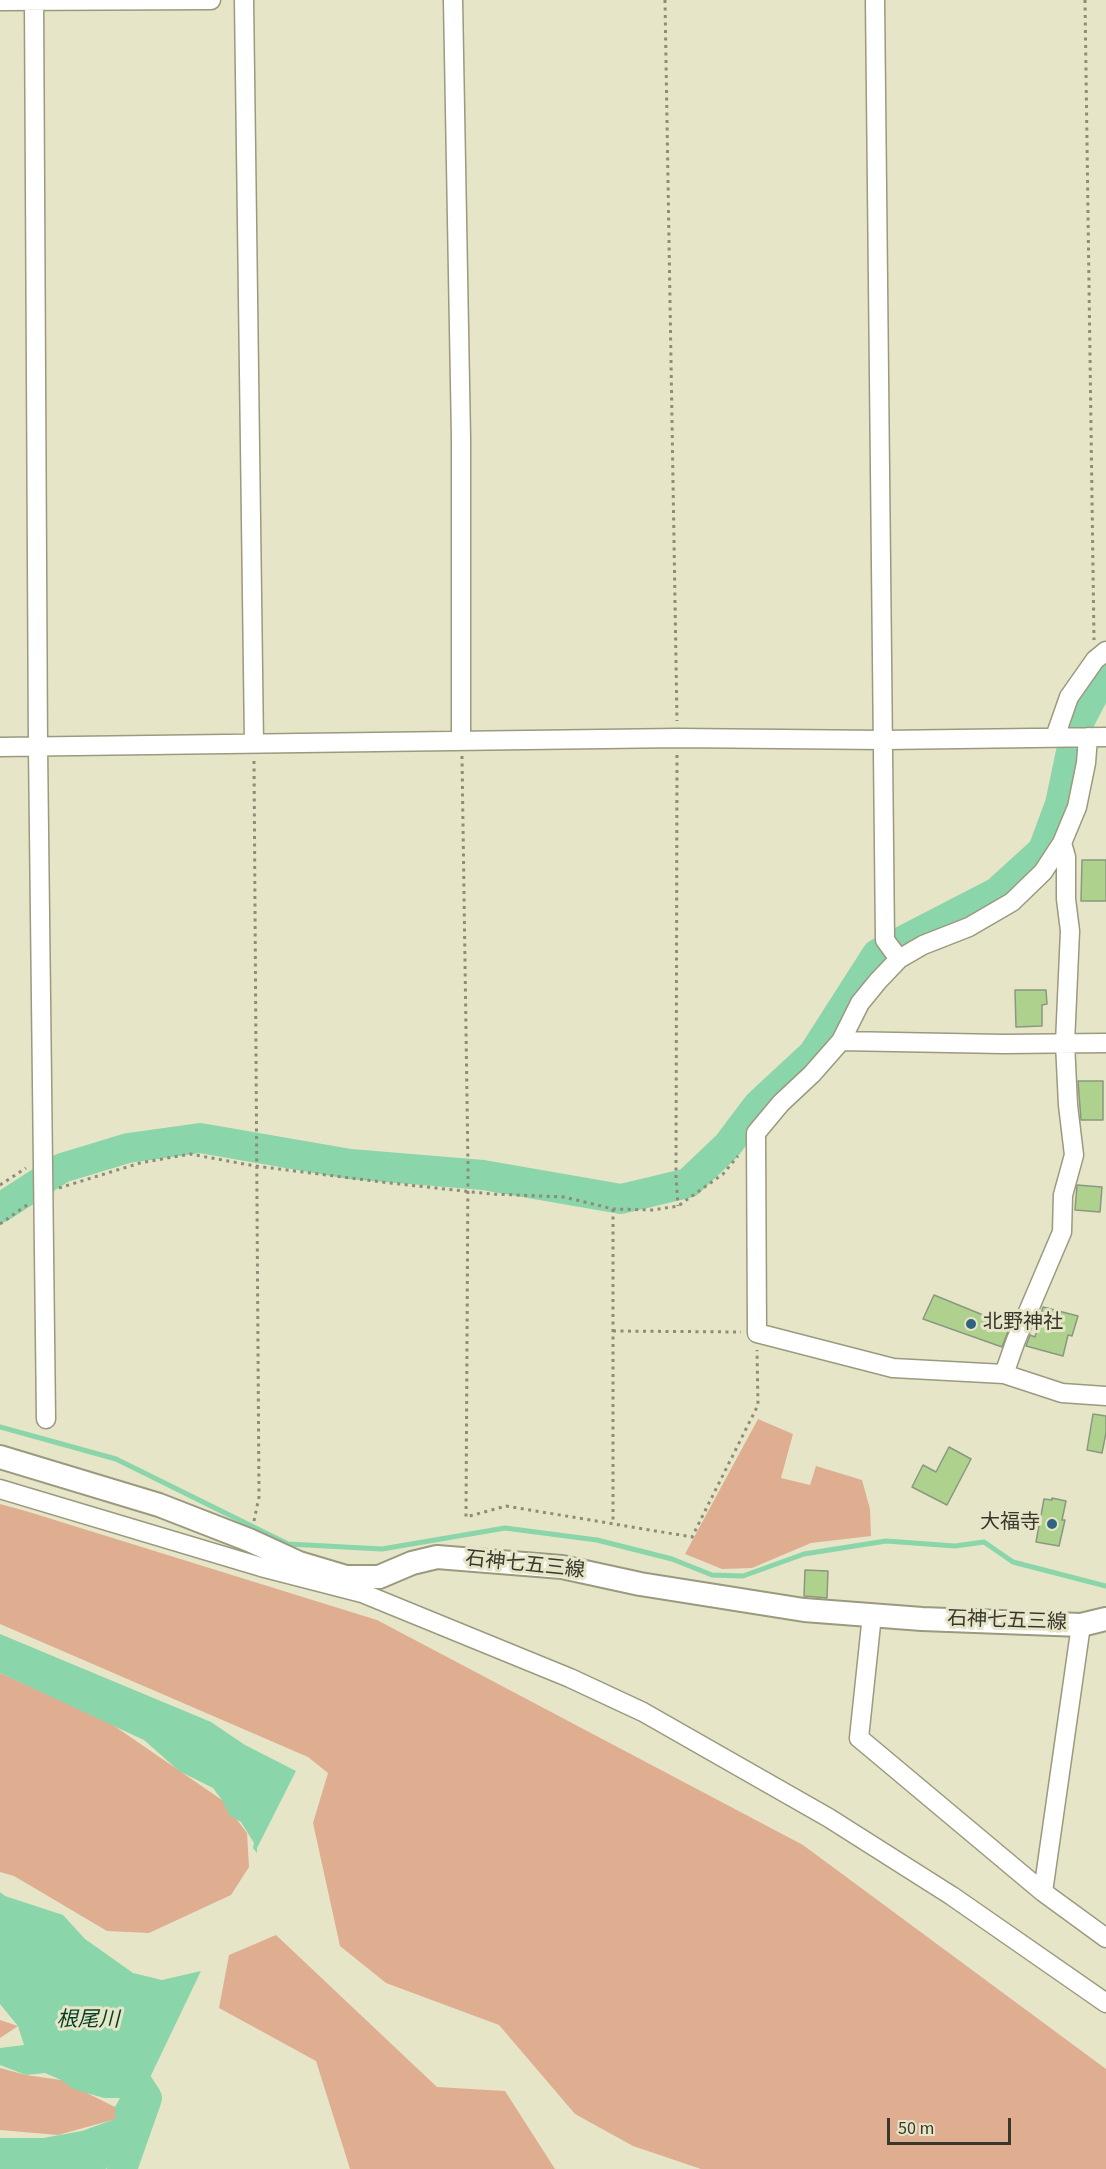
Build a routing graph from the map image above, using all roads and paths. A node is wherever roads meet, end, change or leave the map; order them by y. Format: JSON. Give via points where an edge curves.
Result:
{"nodes":[{"id":1,"x":211,"y":0,"type":"edge"},
{"id":2,"x":244,"y":0,"type":"edge"},
{"id":3,"x":453,"y":0,"type":"edge"},
{"id":4,"x":665,"y":0,"type":"edge"},
{"id":5,"x":875,"y":0,"type":"edge"},
{"id":6,"x":1085,"y":0,"type":"edge"},
{"id":7,"x":0,"y":1,"type":"edge"},
{"id":8,"x":34,"y":1,"type":"edge"},
{"id":9,"x":1100,"y":655,"type":"edge"},
{"id":10,"x":1055,"y":737,"type":"junction"},
{"id":11,"x":1097,"y":737,"type":"edge"},
{"id":12,"x":678,"y":738,"type":"junction"},
{"id":13,"x":461,"y":740,"type":"junction"},
{"id":14,"x":884,"y":740,"type":"junction"},
{"id":15,"x":254,"y":743,"type":"junction"},
{"id":16,"x":0,"y":747,"type":"edge"},
{"id":17,"x":38,"y":747,"type":"junction"},
{"id":18,"x":1062,"y":843,"type":"junction"},
{"id":19,"x":898,"y":957,"type":"junction"},
{"id":20,"x":841,"y":1041,"type":"junction"},
{"id":21,"x":1065,"y":1042,"type":"junction"},
{"id":22,"x":1106,"y":1043,"type":"edge"},
{"id":23,"x":756,"y":1133,"type":"junction"},
{"id":24,"x":44,"y":1157,"type":"junction"},
{"id":25,"x":255,"y":1166,"type":"junction"},
{"id":26,"x":0,"y":1185,"type":"edge"},
{"id":27,"x":468,"y":1191,"type":"junction"},
{"id":28,"x":44,"y":1193,"type":"junction"},
{"id":29,"x":678,"y":1206,"type":"junction"},
{"id":30,"x":613,"y":1209,"type":"junction"},
{"id":31,"x":0,"y":1224,"type":"edge"},
{"id":32,"x":613,"y":1331,"type":"junction"},
{"id":33,"x":757,"y":1332,"type":"junction"},
{"id":34,"x":1004,"y":1374,"type":"junction"},
{"id":35,"x":1106,"y":1396,"type":"edge"},
{"id":36,"x":45,"y":1419,"type":"dead end"},
{"id":37,"x":0,"y":1457,"type":"edge"},
{"id":38,"x":0,"y":1489,"type":"edge"},
{"id":39,"x":613,"y":1522,"type":"junction"},
{"id":40,"x":249,"y":1540,"type":"junction"},
{"id":41,"x":872,"y":1616,"type":"junction"},
{"id":42,"x":1106,"y":1619,"type":"edge"},
{"id":43,"x":1081,"y":1625,"type":"junction"},
{"id":44,"x":1043,"y":1892,"type":"junction"},
{"id":45,"x":1106,"y":1938,"type":"edge"},
{"id":46,"x":1106,"y":2003,"type":"edge"}],
"edges":[{"from":1,"to":8,"type":"street"},
{"from":2,"to":15,"type":"street"},
{"from":3,"to":13,"type":"street","via":[[461,438]]},
{"from":4,"to":12,"type":"path"},
{"from":5,"to":14,"type":"street"},
{"from":6,"to":9,"type":"path"},
{"from":7,"to":8,"type":"street"},
{"from":8,"to":17,"type":"street"},
{"from":9,"to":10,"type":"street","via":[[1069,697]]},
{"from":10,"to":11,"type":"street"},
{"from":10,"to":14,"type":"street"},
{"from":11,"to":18,"type":"street"},
{"from":12,"to":13,"type":"street"},
{"from":12,"to":14,"type":"street"},
{"from":12,"to":29,"type":"path"},
{"from":13,"to":15,"type":"street"},
{"from":13,"to":27,"type":"path"},
{"from":14,"to":19,"type":"street","via":[[885,940]]},
{"from":15,"to":17,"type":"street"},
{"from":15,"to":25,"type":"path"},
{"from":16,"to":17,"type":"street"},
{"from":17,"to":24,"type":"street"},
{"from":18,"to":19,"type":"street","via":[[1042,872],[1012,902],[969,927]]},
{"from":18,"to":21,"type":"street","via":[[1070,930]]},
{"from":19,"to":20,"type":"street","via":[[860,1003]]},
{"from":20,"to":21,"type":"street"},
{"from":20,"to":23,"type":"street"},
{"from":21,"to":22,"type":"street"},
{"from":21,"to":34,"type":"street","via":[[1074,1155],[1063,1195],[1062,1232]]},
{"from":23,"to":29,"type":"path","via":[[723,1174]]},
{"from":23,"to":33,"type":"street"},
{"from":24,"to":26,"type":"path"},
{"from":24,"to":28,"type":"street"},
{"from":25,"to":27,"type":"path"},
{"from":25,"to":28,"type":"path","via":[[190,1154],[140,1163]]},
{"from":25,"to":40,"type":"path","via":[[259,1497]]},
{"from":27,"to":30,"type":"path","via":[[564,1197]]},
{"from":27,"to":39,"type":"path","via":[[466,1517],[506,1506]]},
{"from":28,"to":31,"type":"path"},
{"from":28,"to":36,"type":"street"},
{"from":29,"to":30,"type":"path"},
{"from":30,"to":32,"type":"path"},
{"from":32,"to":33,"type":"path"},
{"from":32,"to":39,"type":"path"},
{"from":33,"to":34,"type":"street","via":[[893,1368]]},
{"from":33,"to":39,"type":"path","via":[[758,1405],[692,1537]]},
{"from":34,"to":35,"type":"street","via":[[1062,1393]]},
{"from":37,"to":40,"type":"main road","name":"石神七五三線","via":[[159,1505]]},
{"from":38,"to":46,"type":"street","via":[[362,1593],[643,1712],[829,1818],[952,1896]]},
{"from":40,"to":41,"type":"main road","name":"石神七五三線","via":[[299,1563],[346,1577],[379,1577],[412,1563],[448,1557],[562,1567],[639,1584],[804,1610]]},
{"from":41,"to":43,"type":"main road","name":"石神七五三線"},
{"from":41,"to":44,"type":"street","via":[[859,1738]]},
{"from":42,"to":43,"type":"main road","name":"石神七五三線"},
{"from":43,"to":44,"type":"street"},
{"from":44,"to":45,"type":"street"}]}
